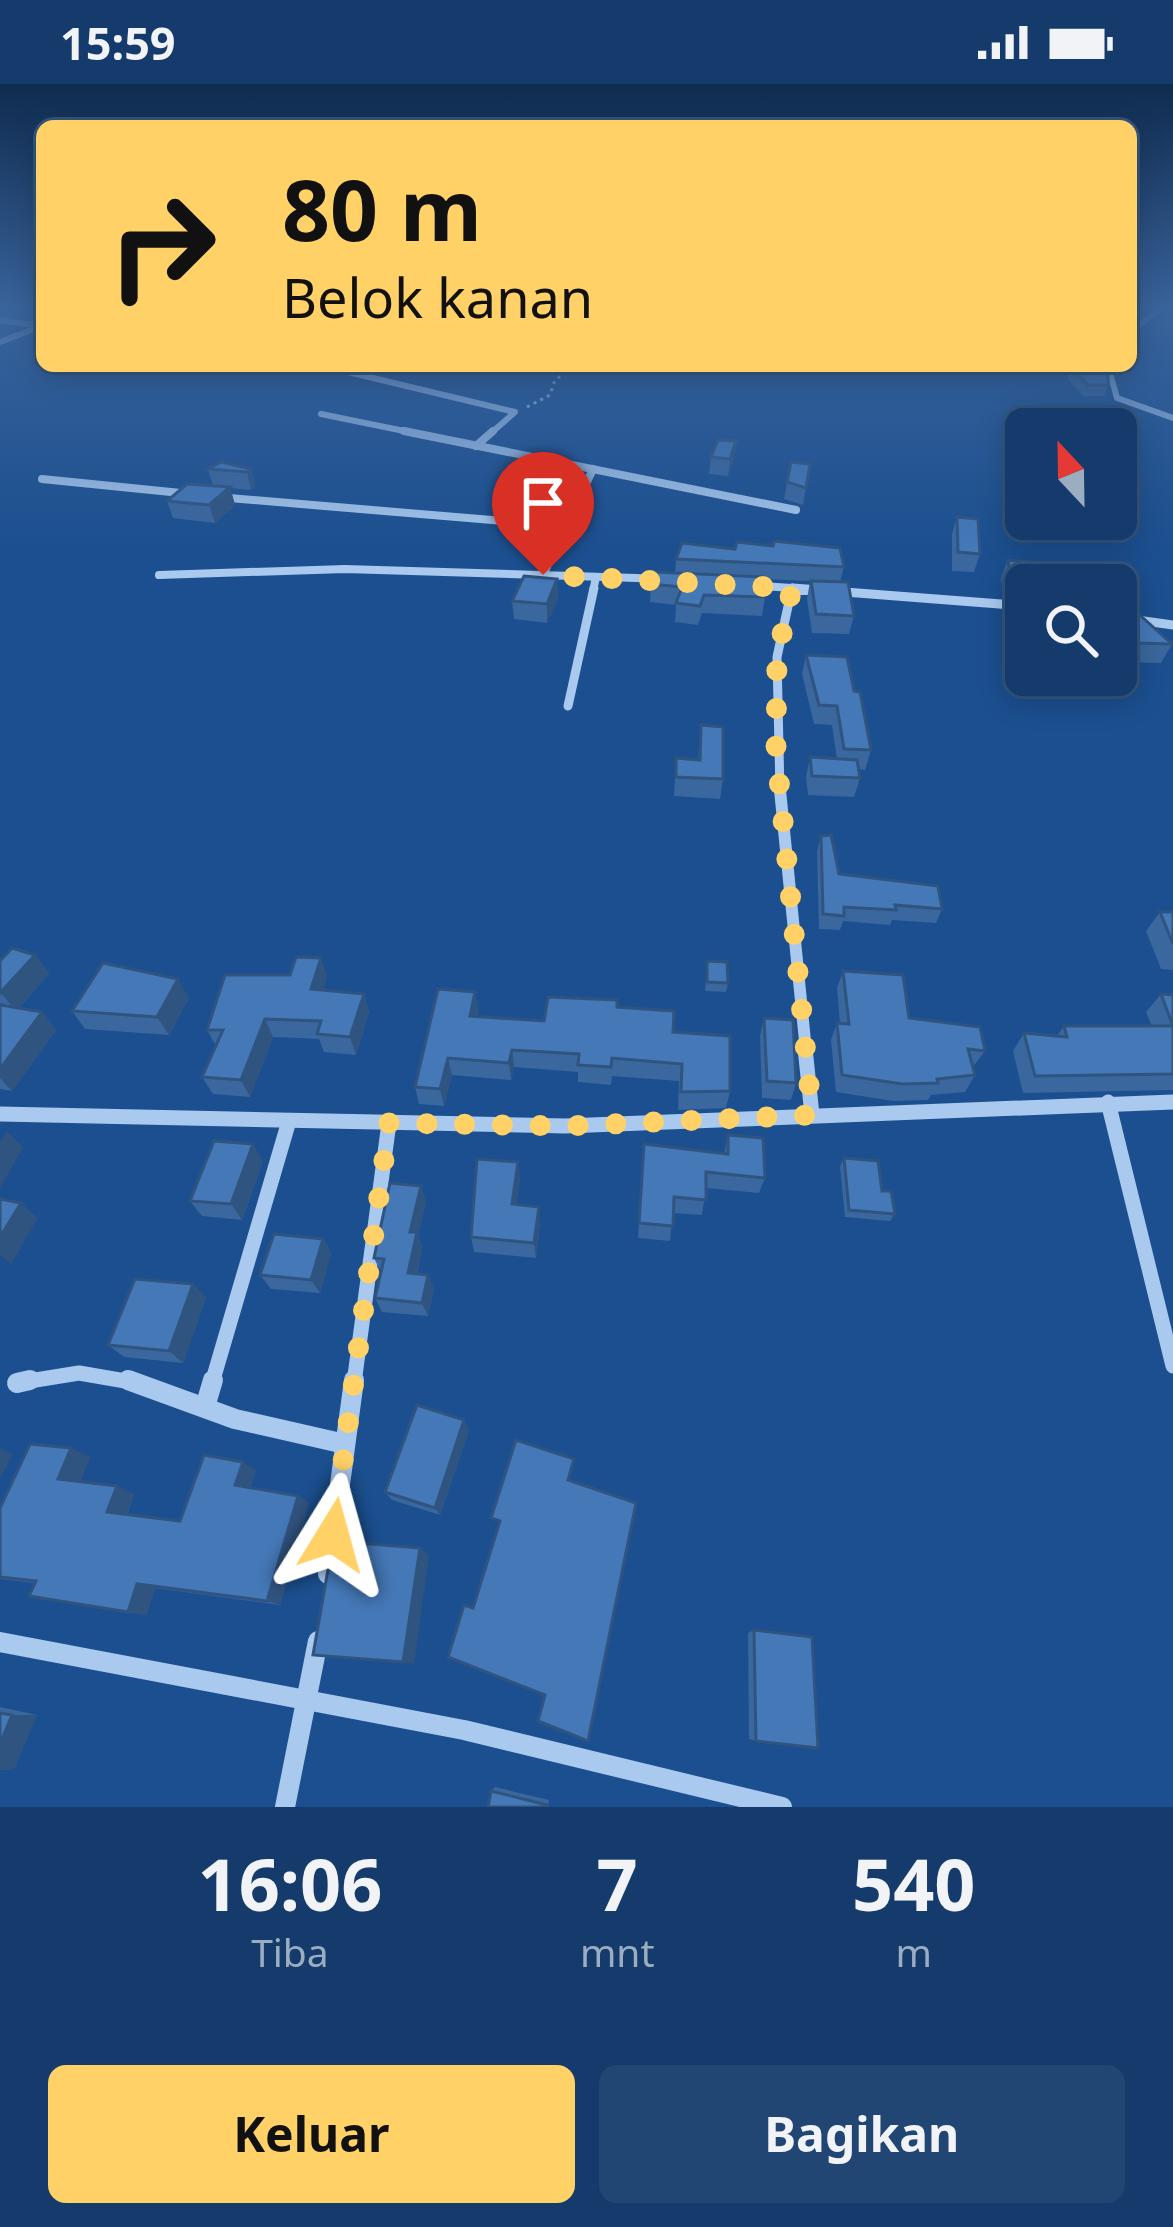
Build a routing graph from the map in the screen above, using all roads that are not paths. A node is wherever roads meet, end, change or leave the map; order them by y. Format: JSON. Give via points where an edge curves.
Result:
{"nodes":[{"id":1,"x":425,"y":390,"type":"edge"},
{"id":2,"x":1115,"y":390,"type":"edge"},
{"id":3,"x":321,"y":414,"type":"dead end"},
{"id":4,"x":1173,"y":418,"type":"edge"},
{"id":5,"x":476,"y":446,"type":"junction"},
{"id":6,"x":593,"y":469,"type":"junction"},
{"id":7,"x":43,"y":479,"type":"dead end"},
{"id":8,"x":796,"y":510,"type":"dead end"},
{"id":9,"x":563,"y":526,"type":"junction"},
{"id":10,"x":160,"y":575,"type":"dead end"},
{"id":11,"x":543,"y":575,"type":"junction"},
{"id":12,"x":596,"y":578,"type":"junction"},
{"id":13,"x":672,"y":580,"type":"edge"},
{"id":14,"x":734,"y":584,"type":"edge"},
{"id":15,"x":792,"y":588,"type":"junction"},
{"id":16,"x":1005,"y":605,"type":"edge"},
{"id":17,"x":1137,"y":620,"type":"edge"},
{"id":18,"x":1173,"y":625,"type":"edge"},
{"id":19,"x":568,"y":706,"type":"dead end"},
{"id":20,"x":1108,"y":1102,"type":"junction"},
{"id":21,"x":1173,"y":1102,"type":"edge"},
{"id":22,"x":0,"y":1114,"type":"edge"},
{"id":23,"x":812,"y":1115,"type":"junction"},
{"id":24,"x":289,"y":1121,"type":"junction"},
{"id":25,"x":389,"y":1123,"type":"junction"},
{"id":26,"x":1173,"y":1366,"type":"edge"},
{"id":27,"x":17,"y":1383,"type":"dead end"},
{"id":28,"x":205,"y":1406,"type":"junction"},
{"id":29,"x":346,"y":1444,"type":"junction"},
{"id":30,"x":324,"y":1603,"type":"edge"},
{"id":31,"x":321,"y":1626,"type":"edge"},
{"id":32,"x":0,"y":1642,"type":"edge"},
{"id":33,"x":305,"y":1700,"type":"junction"},
{"id":34,"x":285,"y":1807,"type":"edge"},
{"id":35,"x":782,"y":1807,"type":"edge"}],
"edges":[{"from":1,"to":5,"type":"street","via":[[515,412]]},
{"from":2,"to":4,"type":"street"},
{"from":3,"to":5,"type":"street"},
{"from":5,"to":6,"type":"street"},
{"from":6,"to":8,"type":"street"},
{"from":6,"to":9,"type":"street"},
{"from":7,"to":9,"type":"street"},
{"from":9,"to":11,"type":"street"},
{"from":10,"to":11,"type":"street"},
{"from":11,"to":12,"type":"street"},
{"from":12,"to":13,"type":"street"},
{"from":12,"to":19,"type":"street"},
{"from":14,"to":15,"type":"street"},
{"from":15,"to":16,"type":"street"},
{"from":15,"to":23,"type":"street","via":[[777,657],[776,749]]},
{"from":17,"to":18,"type":"street"},
{"from":20,"to":21,"type":"street"},
{"from":20,"to":23,"type":"street"},
{"from":20,"to":26,"type":"street"},
{"from":22,"to":24,"type":"street"},
{"from":23,"to":25,"type":"street","via":[[565,1126]]},
{"from":24,"to":25,"type":"street"},
{"from":24,"to":28,"type":"street"},
{"from":25,"to":29,"type":"street"},
{"from":27,"to":28,"type":"street","via":[[74,1369],[105,1372]]},
{"from":28,"to":29,"type":"street"},
{"from":29,"to":30,"type":"street"},
{"from":31,"to":33,"type":"street"},
{"from":32,"to":33,"type":"street"},
{"from":33,"to":34,"type":"street"},
{"from":33,"to":35,"type":"street"}]}
